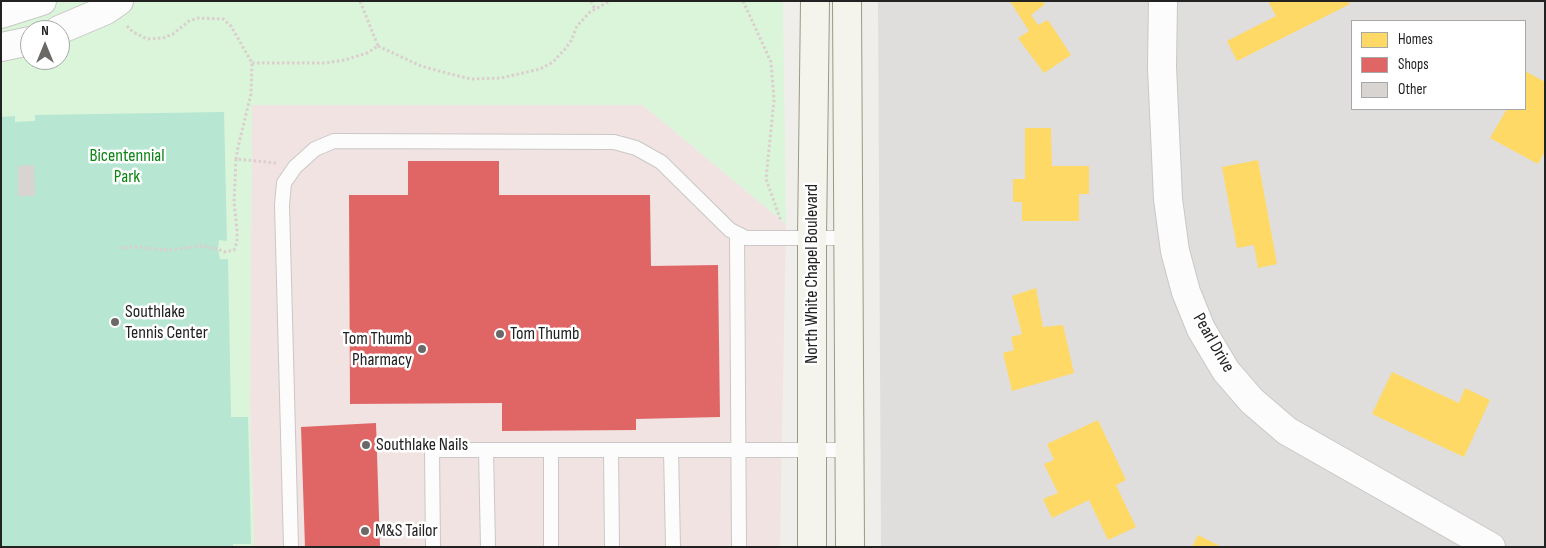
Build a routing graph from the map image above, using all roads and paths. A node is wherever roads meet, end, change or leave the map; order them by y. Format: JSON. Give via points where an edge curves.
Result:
{"nodes":[{"id":1,"x":42,"y":1,"type":"edge"},
{"id":2,"x":360,"y":1,"type":"edge"},
{"id":3,"x":591,"y":1,"type":"edge"},
{"id":4,"x":610,"y":1,"type":"edge"},
{"id":5,"x":743,"y":1,"type":"edge"},
{"id":6,"x":815,"y":1,"type":"edge"},
{"id":7,"x":847,"y":1,"type":"edge"},
{"id":8,"x":1163,"y":1,"type":"edge"},
{"id":9,"x":595,"y":9,"type":"junction"},
{"id":10,"x":121,"y":12,"type":"edge"},
{"id":11,"x":1,"y":14,"type":"edge"},
{"id":12,"x":70,"y":26,"type":"edge"},
{"id":13,"x":20,"y":44,"type":"edge"},
{"id":14,"x":378,"y":46,"type":"junction"},
{"id":15,"x":1,"y":47,"type":"edge"},
{"id":16,"x":252,"y":63,"type":"junction"},
{"id":17,"x":236,"y":159,"type":"junction"},
{"id":18,"x":297,"y":164,"type":"junction"},
{"id":19,"x":737,"y":234,"type":"junction"},
{"id":20,"x":801,"y":238,"type":"junction"},
{"id":21,"x":849,"y":238,"type":"junction"},
{"id":22,"x":120,"y":248,"type":"dead end"},
{"id":23,"x":486,"y":450,"type":"junction"},
{"id":24,"x":551,"y":450,"type":"junction"},
{"id":25,"x":611,"y":450,"type":"junction"},
{"id":26,"x":671,"y":450,"type":"junction"},
{"id":27,"x":738,"y":450,"type":"junction"},
{"id":28,"x":812,"y":450,"type":"junction"},
{"id":29,"x":851,"y":450,"type":"junction"},
{"id":30,"x":291,"y":547,"type":"edge"},
{"id":31,"x":433,"y":547,"type":"edge"},
{"id":32,"x":488,"y":547,"type":"edge"},
{"id":33,"x":551,"y":547,"type":"edge"},
{"id":34,"x":612,"y":547,"type":"edge"},
{"id":35,"x":673,"y":547,"type":"edge"},
{"id":36,"x":739,"y":547,"type":"edge"},
{"id":37,"x":812,"y":547,"type":"edge"},
{"id":38,"x":850,"y":547,"type":"edge"},
{"id":39,"x":1491,"y":547,"type":"edge"}],
"edges":[{"from":1,"to":11,"type":"street"},
{"from":2,"to":14,"type":"path"},
{"from":3,"to":9,"type":"path"},
{"from":4,"to":9,"type":"path"},
{"from":5,"to":20,"type":"path","via":[[772,62],[774,100],[766,179],[776,211]]},
{"from":6,"to":20,"type":"main road","name":"North White Chapel Boulevard"},
{"from":7,"to":21,"type":"main road","name":"North White Chapel Boulevard"},
{"from":8,"to":39,"type":"street","name":"Pearl Drive","via":[[1162,67],[1168,199],[1175,251],[1186,292],[1201,329],[1226,371],[1252,401],[1286,431]]},
{"from":9,"to":14,"type":"path","via":[[577,26],[571,42],[553,62],[540,69],[502,78],[471,79],[450,74],[421,66]]},
{"from":10,"to":12,"type":"street","via":[[106,10]]},
{"from":10,"to":16,"type":"path","via":[[132,32],[147,39],[173,34],[198,18],[222,19],[231,26]]},
{"from":13,"to":15,"type":"street"},
{"from":14,"to":16,"type":"path","via":[[360,55],[325,63]]},
{"from":16,"to":17,"type":"path","via":[[251,94]]},
{"from":17,"to":18,"type":"path"},
{"from":17,"to":22,"type":"path","via":[[234,202],[237,242],[234,250],[224,252],[202,246],[165,250]]},
{"from":18,"to":19,"type":"lane","via":[[315,149],[334,141],[614,142],[636,148],[661,162]]},
{"from":18,"to":30,"type":"lane","via":[[284,183],[282,205]]},
{"from":19,"to":20,"type":"lane","via":[[746,238]]},
{"from":19,"to":27,"type":"lane"},
{"from":20,"to":21,"type":"lane"},
{"from":20,"to":28,"type":"main road","name":"North White Chapel Boulevard"},
{"from":21,"to":29,"type":"main road","name":"North White Chapel Boulevard"},
{"from":23,"to":24,"type":"lane"},
{"from":23,"to":31,"type":"lane","via":[[432,450]]},
{"from":23,"to":32,"type":"lane"},
{"from":24,"to":25,"type":"lane"},
{"from":24,"to":33,"type":"lane"},
{"from":25,"to":26,"type":"lane"},
{"from":25,"to":34,"type":"lane"},
{"from":26,"to":27,"type":"lane"},
{"from":26,"to":35,"type":"lane"},
{"from":27,"to":28,"type":"lane"},
{"from":27,"to":36,"type":"lane"},
{"from":28,"to":29,"type":"lane"},
{"from":28,"to":37,"type":"main road","name":"North White Chapel Boulevard"},
{"from":29,"to":38,"type":"main road","name":"North White Chapel Boulevard"}]}
